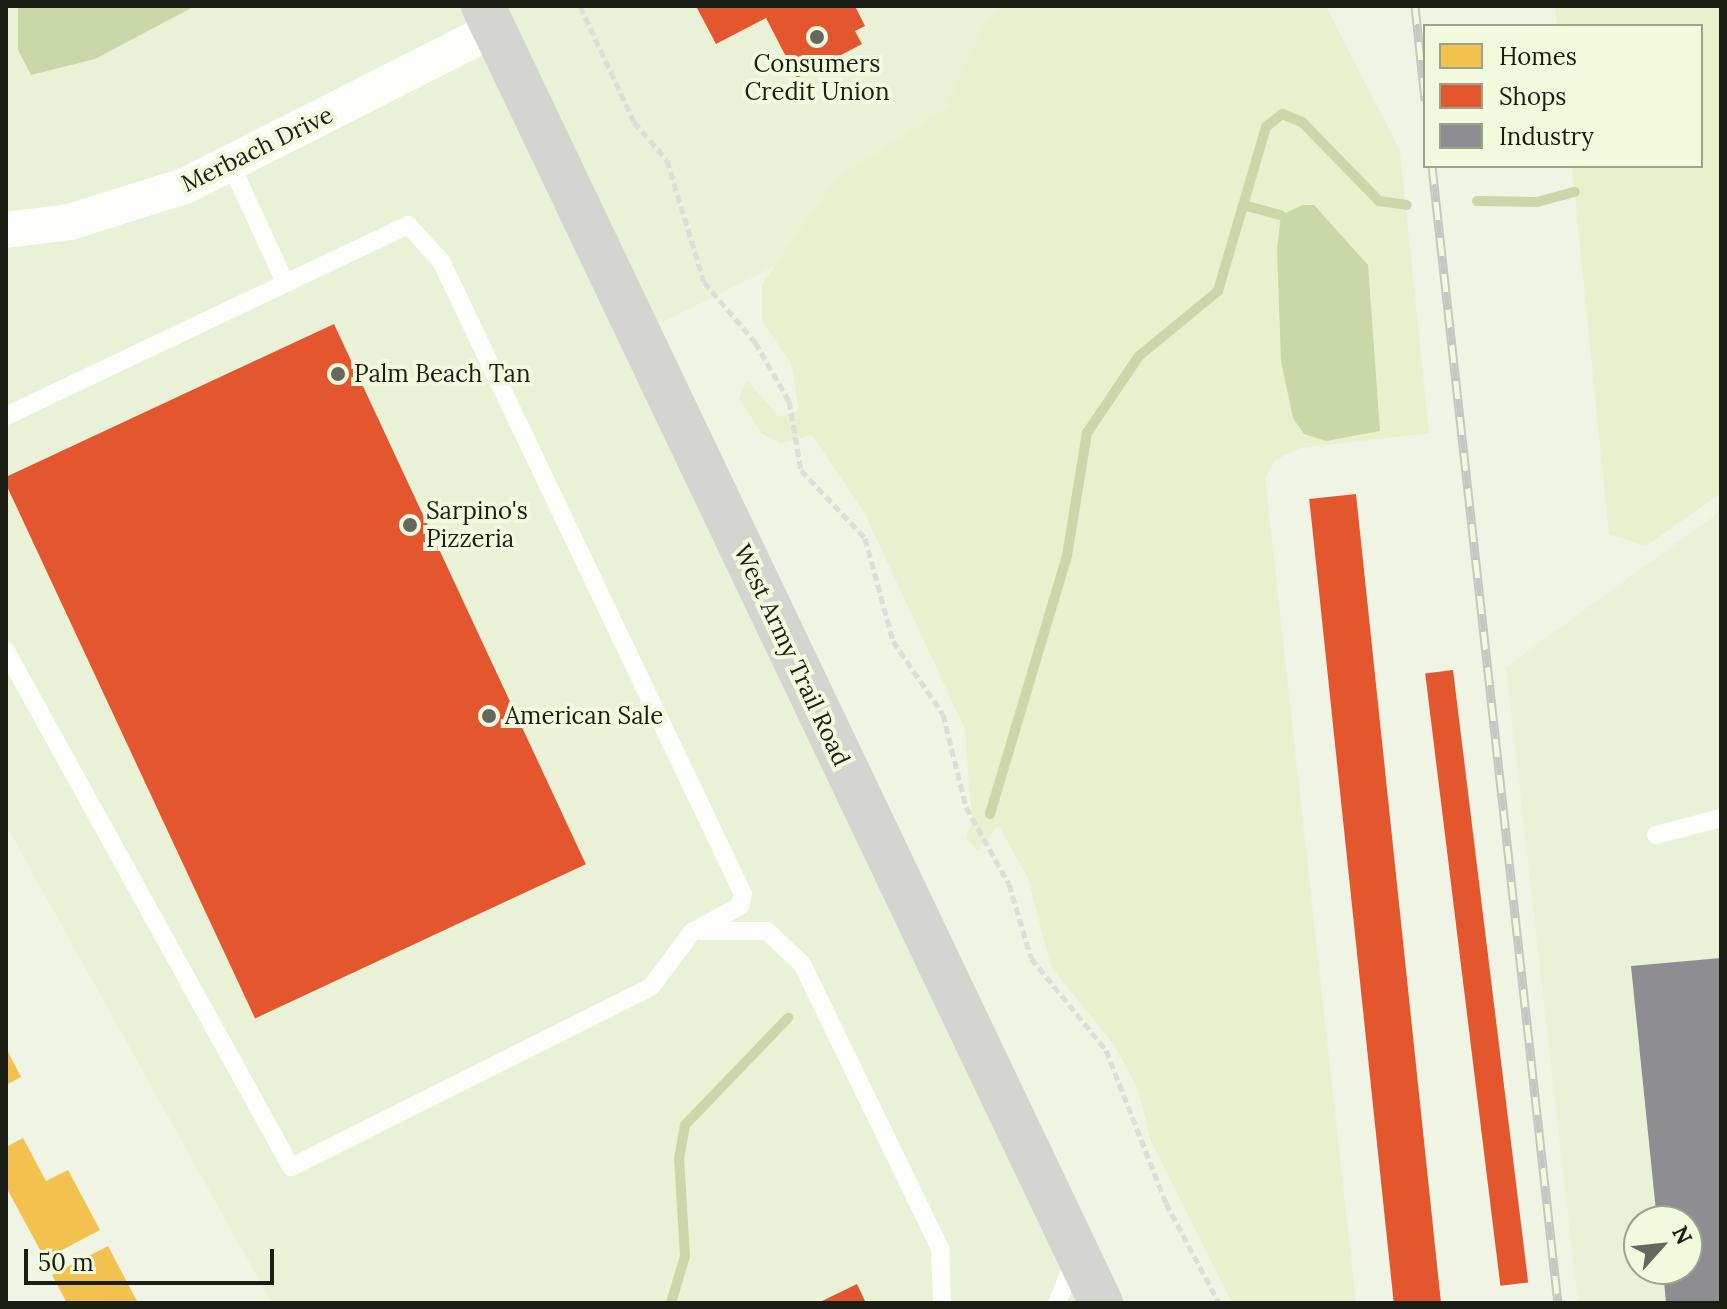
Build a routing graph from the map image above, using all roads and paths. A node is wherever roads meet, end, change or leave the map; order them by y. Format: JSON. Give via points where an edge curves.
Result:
{"nodes":[{"id":1,"x":580,"y":6,"type":"edge"},
{"id":2,"x":488,"y":18,"type":"edge"},
{"id":3,"x":230,"y":163,"type":"junction"},
{"id":4,"x":6,"y":230,"type":"edge"},
{"id":5,"x":285,"y":282,"type":"junction"},
{"id":6,"x":6,"y":416,"type":"edge"},
{"id":7,"x":6,"y":651,"type":"edge"},
{"id":8,"x":1721,"y":818,"type":"edge"},
{"id":9,"x":1656,"y":835,"type":"dead end"},
{"id":10,"x":692,"y":932,"type":"junction"},
{"id":11,"x":1076,"y":1252,"type":"junction"},
{"id":12,"x":942,"y":1303,"type":"edge"},
{"id":13,"x":1057,"y":1303,"type":"edge"},
{"id":14,"x":1101,"y":1303,"type":"edge"},
{"id":15,"x":1219,"y":1303,"type":"edge"}],
"edges":[{"from":1,"to":15,"type":"path","via":[[634,122],[667,160],[704,282],[755,342],[789,401],[801,470],[865,538],[893,641],[943,714],[966,807],[1009,884],[1031,958],[1106,1050],[1166,1203]]},
{"from":2,"to":3,"type":"street","name":"Merbach Drive"},
{"from":2,"to":11,"type":"main road","name":"West Army Trail Road"},
{"from":3,"to":4,"type":"street","name":"Merbach Drive","via":[[124,207]]},
{"from":3,"to":5,"type":"lane"},
{"from":5,"to":6,"type":"lane"},
{"from":5,"to":10,"type":"lane","via":[[408,225],[441,261],[743,894],[740,906]]},
{"from":7,"to":10,"type":"lane","via":[[291,1167],[651,987]]},
{"from":8,"to":9,"type":"lane"},
{"from":10,"to":12,"type":"lane","via":[[767,931],[802,964],[940,1248]]},
{"from":11,"to":13,"type":"lane"},
{"from":11,"to":14,"type":"main road","name":"West Army Trail Road"}]}
